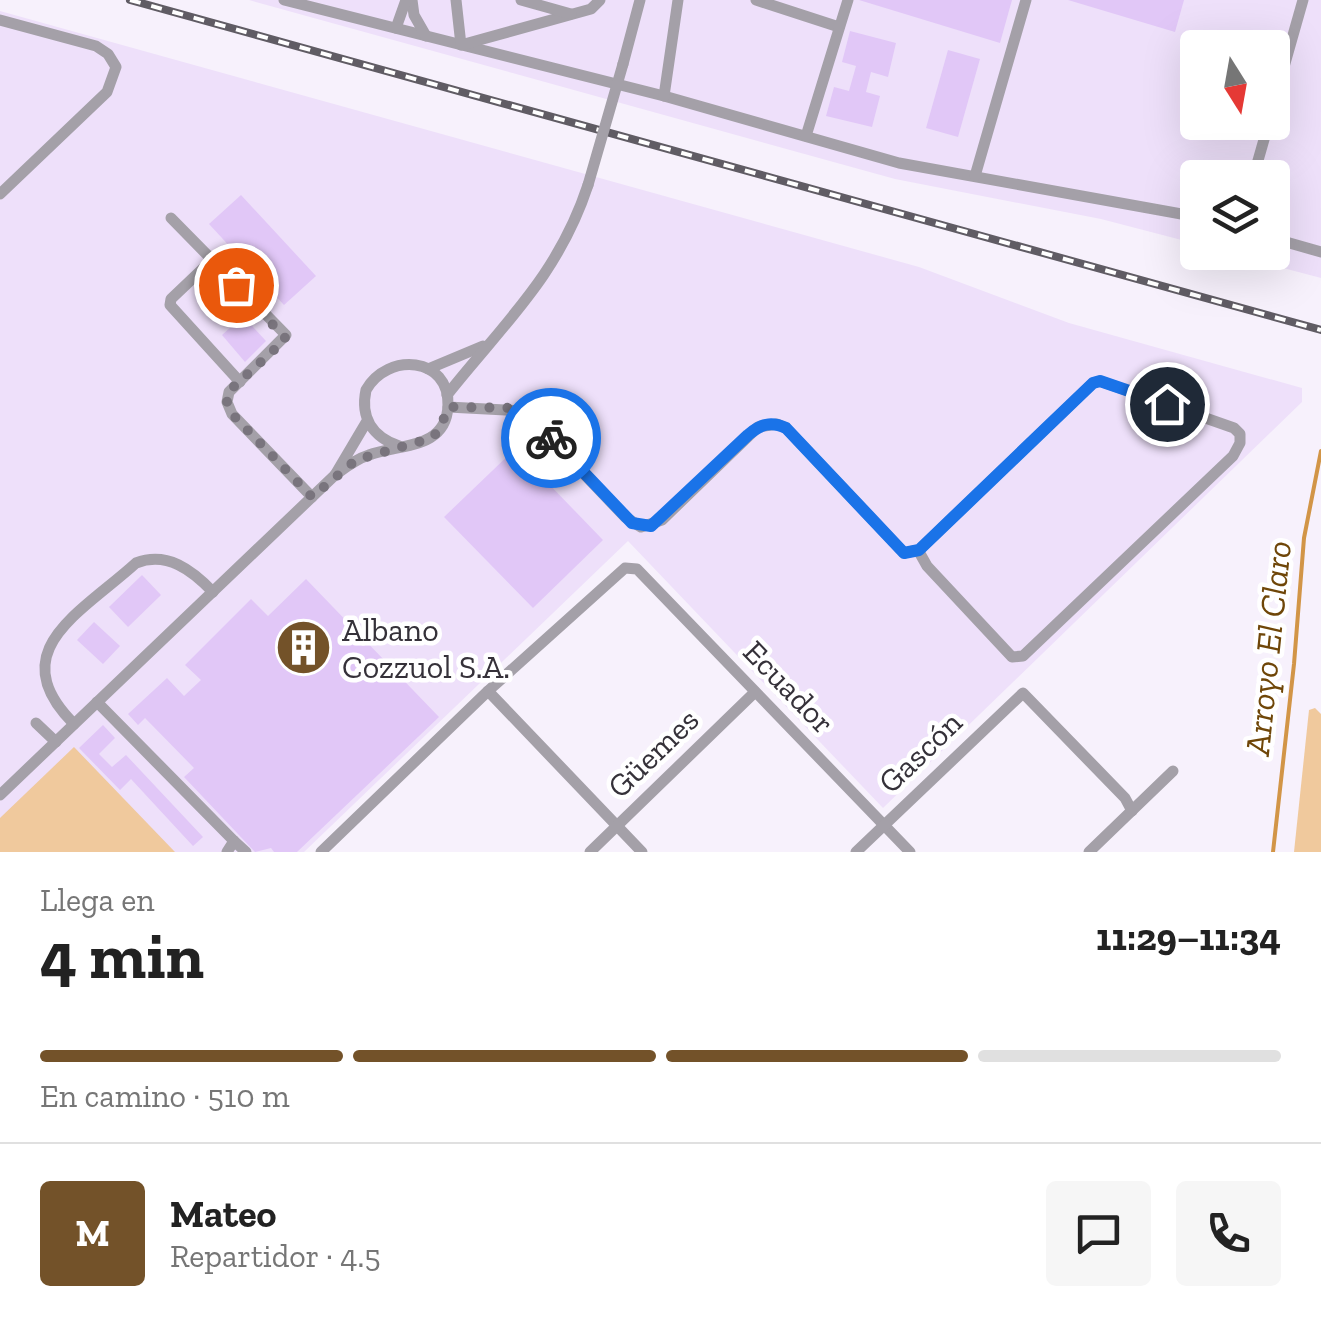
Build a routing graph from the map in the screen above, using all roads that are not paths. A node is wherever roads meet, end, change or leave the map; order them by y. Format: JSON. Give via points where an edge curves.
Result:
{"nodes":[{"id":1,"x":284,"y":0,"type":"edge"},
{"id":2,"x":409,"y":0,"type":"edge"},
{"id":3,"x":456,"y":0,"type":"edge"},
{"id":4,"x":520,"y":0,"type":"edge"},
{"id":5,"x":600,"y":0,"type":"edge"},
{"id":6,"x":640,"y":0,"type":"edge"},
{"id":7,"x":678,"y":0,"type":"edge"},
{"id":8,"x":756,"y":0,"type":"edge"},
{"id":9,"x":848,"y":0,"type":"edge"},
{"id":10,"x":1026,"y":0,"type":"edge"},
{"id":11,"x":1303,"y":0,"type":"edge"},
{"id":12,"x":571,"y":14,"type":"junction"},
{"id":13,"x":0,"y":20,"type":"edge"},
{"id":14,"x":840,"y":27,"type":"junction"},
{"id":15,"x":396,"y":28,"type":"junction"},
{"id":16,"x":426,"y":36,"type":"junction"},
{"id":17,"x":461,"y":44,"type":"junction"},
{"id":18,"x":1290,"y":46,"type":"edge"},
{"id":19,"x":664,"y":96,"type":"junction"},
{"id":20,"x":806,"y":136,"type":"junction"},
{"id":21,"x":976,"y":176,"type":"junction"},
{"id":22,"x":0,"y":194,"type":"edge"},
{"id":23,"x":1180,"y":215,"type":"edge"},
{"id":24,"x":170,"y":218,"type":"dead end"},
{"id":25,"x":1290,"y":243,"type":"edge"},
{"id":26,"x":1321,"y":252,"type":"edge"},
{"id":27,"x":212,"y":260,"type":"junction"},
{"id":28,"x":487,"y":344,"type":"junction"},
{"id":29,"x":428,"y":368,"type":"junction"},
{"id":30,"x":240,"y":382,"type":"junction"},
{"id":31,"x":448,"y":401,"type":"junction"},
{"id":32,"x":367,"y":421,"type":"junction"},
{"id":33,"x":399,"y":446,"type":"junction"},
{"id":34,"x":335,"y":475,"type":"junction"},
{"id":35,"x":312,"y":497,"type":"junction"},
{"id":36,"x":918,"y":550,"type":"junction"},
{"id":37,"x":212,"y":592,"type":"junction"},
{"id":38,"x":488,"y":692,"type":"junction"},
{"id":39,"x":754,"y":692,"type":"junction"},
{"id":40,"x":97,"y":702,"type":"junction"},
{"id":41,"x":36,"y":722,"type":"dead end"},
{"id":42,"x":74,"y":724,"type":"junction"},
{"id":43,"x":56,"y":742,"type":"junction"},
{"id":44,"x":1173,"y":771,"type":"dead end"},
{"id":45,"x":0,"y":795,"type":"edge"},
{"id":46,"x":1132,"y":811,"type":"junction"},
{"id":47,"x":884,"y":825,"type":"junction"},
{"id":48,"x":618,"y":826,"type":"junction"},
{"id":49,"x":332,"y":842,"type":"junction"},
{"id":50,"x":231,"y":847,"type":"edge"},
{"id":51,"x":246,"y":852,"type":"edge"},
{"id":52,"x":321,"y":852,"type":"edge"},
{"id":53,"x":342,"y":852,"type":"edge"},
{"id":54,"x":590,"y":852,"type":"edge"},
{"id":55,"x":642,"y":852,"type":"edge"},
{"id":56,"x":856,"y":852,"type":"edge"},
{"id":57,"x":910,"y":852,"type":"edge"},
{"id":58,"x":1089,"y":852,"type":"edge"}],
"edges":[{"from":1,"to":15,"type":"street"},
{"from":2,"to":15,"type":"street"},
{"from":2,"to":16,"type":"street"},
{"from":3,"to":17,"type":"street"},
{"from":4,"to":12,"type":"street"},
{"from":5,"to":12,"type":"street"},
{"from":6,"to":28,"type":"street","bridge":true,"via":[[570,232],[548,272]]},
{"from":7,"to":19,"type":"street"},
{"from":8,"to":14,"type":"street"},
{"from":9,"to":14,"type":"street"},
{"from":10,"to":21,"type":"street"},
{"from":11,"to":18,"type":"street"},
{"from":12,"to":17,"type":"street"},
{"from":13,"to":22,"type":"street","via":[[96,46],[116,68],[107,92]]},
{"from":14,"to":20,"type":"street"},
{"from":15,"to":16,"type":"street"},
{"from":16,"to":17,"type":"street"},
{"from":17,"to":19,"type":"street"},
{"from":19,"to":20,"type":"street"},
{"from":20,"to":21,"type":"street","via":[[898,163]]},
{"from":21,"to":23,"type":"street"},
{"from":24,"to":27,"type":"street"},
{"from":25,"to":26,"type":"street"},
{"from":27,"to":30,"type":"street","via":[[170,305]]},
{"from":27,"to":30,"type":"street","via":[[286,335]]},
{"from":28,"to":29,"type":"street"},
{"from":28,"to":31,"type":"street"},
{"from":29,"to":31,"type":"street"},
{"from":29,"to":32,"type":"street","via":[[408,362],[378,373],[364,400]]},
{"from":30,"to":35,"type":"street","via":[[228,392],[232,414]]},
{"from":31,"to":33,"type":"street","via":[[432,438]]},
{"from":31,"to":36,"type":"street","via":[[524,411],[641,527],[662,520],[758,427],[776,424],[904,553]]},
{"from":32,"to":33,"type":"street","via":[[374,433]]},
{"from":32,"to":34,"type":"street"},
{"from":33,"to":34,"type":"street"},
{"from":34,"to":35,"type":"street"},
{"from":35,"to":37,"type":"street"},
{"from":36,"to":36,"type":"street","via":[[1093,383],[1240,434],[1233,456],[1023,656],[1012,657]]},
{"from":37,"to":40,"type":"street"},
{"from":37,"to":42,"type":"street","via":[[188,568],[146,559],[66,626],[46,652],[42,676]]},
{"from":38,"to":39,"type":"street","name":"Ecuador","via":[[624,568],[637,569]]},
{"from":38,"to":48,"type":"street"},
{"from":38,"to":49,"type":"street"},
{"from":39,"to":47,"type":"street","name":"Ecuador"},
{"from":39,"to":48,"type":"street","name":"Güemes"},
{"from":40,"to":42,"type":"street"},
{"from":40,"to":50,"type":"street"},
{"from":41,"to":43,"type":"street"},
{"from":42,"to":43,"type":"street"},
{"from":43,"to":45,"type":"street"},
{"from":44,"to":46,"type":"street"},
{"from":46,"to":47,"type":"street","name":"Gascón","via":[[1024,693]]},
{"from":46,"to":58,"type":"street"},
{"from":47,"to":56,"type":"street","name":"Gascón"},
{"from":47,"to":57,"type":"street","name":"Ecuador"},
{"from":48,"to":54,"type":"street","name":"Güemes"},
{"from":48,"to":55,"type":"street"},
{"from":49,"to":52,"type":"street"},
{"from":49,"to":53,"type":"street"},
{"from":50,"to":51,"type":"street"}]}
